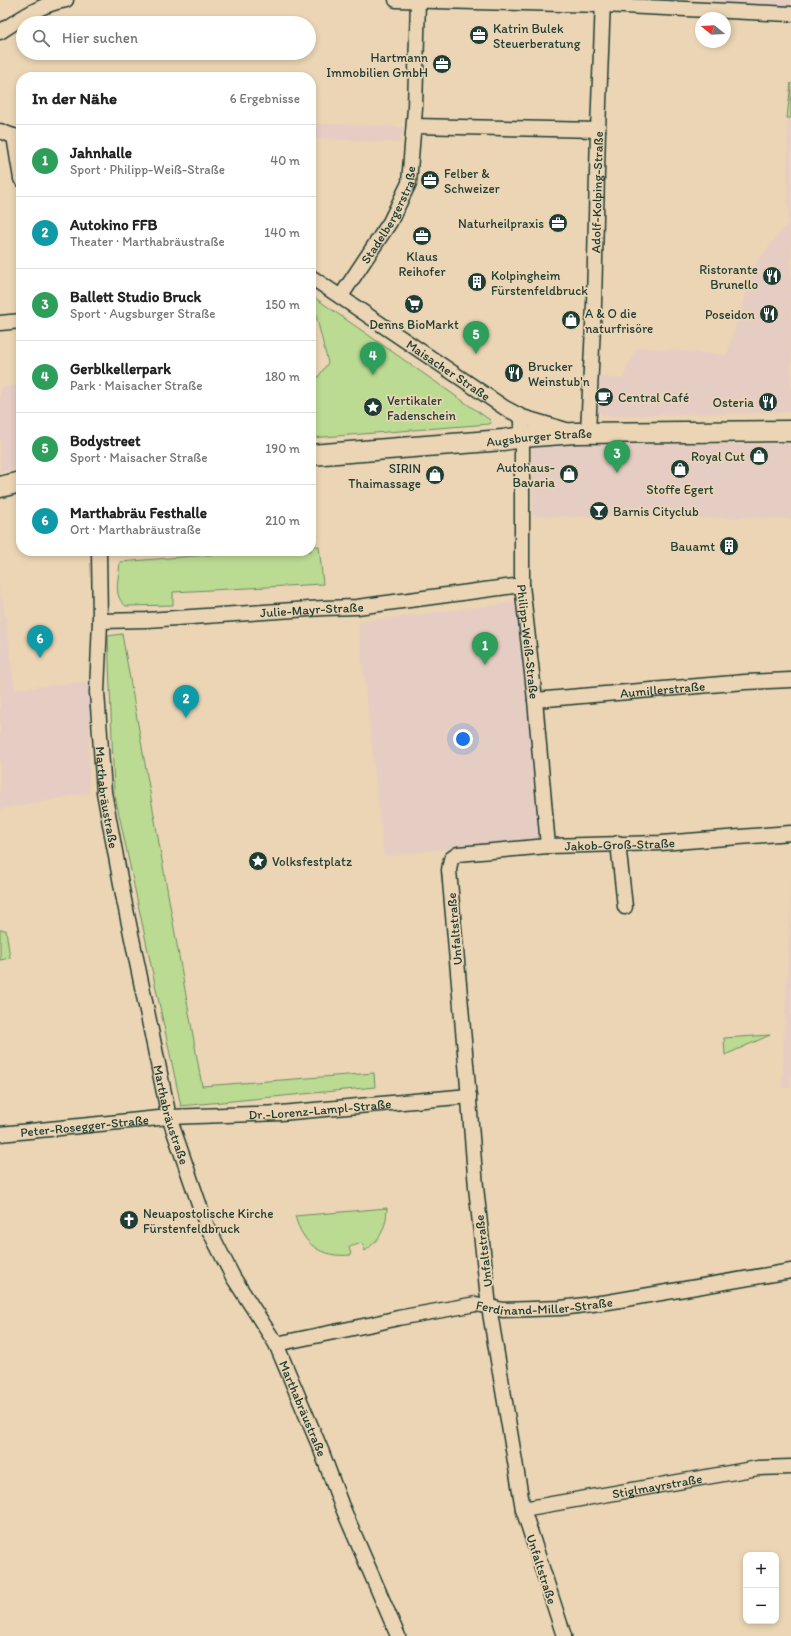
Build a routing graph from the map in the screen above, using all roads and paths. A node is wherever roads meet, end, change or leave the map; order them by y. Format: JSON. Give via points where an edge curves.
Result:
{"nodes":[{"id":1,"x":66,"y":0,"type":"edge"},
{"id":2,"x":396,"y":0,"type":"edge"},
{"id":3,"x":418,"y":0,"type":"edge"},
{"id":4,"x":603,"y":3,"type":"edge"},
{"id":5,"x":791,"y":14,"type":"edge"},
{"id":6,"x":23,"y":16,"type":"edge"},
{"id":7,"x":16,"y":21,"type":"edge"},
{"id":8,"x":0,"y":32,"type":"edge"},
{"id":9,"x":414,"y":126,"type":"junction"},
{"id":10,"x":598,"y":130,"type":"junction"},
{"id":11,"x":0,"y":131,"type":"edge"},
{"id":12,"x":16,"y":136,"type":"edge"},
{"id":13,"x":316,"y":280,"type":"edge"},
{"id":14,"x":341,"y":296,"type":"junction"},
{"id":15,"x":16,"y":321,"type":"edge"},
{"id":16,"x":0,"y":323,"type":"edge"},
{"id":17,"x":522,"y":417,"type":"junction"},
{"id":18,"x":791,"y":420,"type":"edge"},
{"id":19,"x":768,"y":431,"type":"junction"},
{"id":20,"x":791,"y":431,"type":"edge"},
{"id":21,"x":581,"y":433,"type":"junction"},
{"id":22,"x":522,"y":437,"type":"junction"},
{"id":23,"x":316,"y":454,"type":"edge"},
{"id":24,"x":16,"y":483,"type":"edge"},
{"id":25,"x":0,"y":487,"type":"edge"},
{"id":26,"x":99,"y":556,"type":"edge"},
{"id":27,"x":522,"y":585,"type":"junction"},
{"id":28,"x":100,"y":621,"type":"junction"},
{"id":29,"x":791,"y":680,"type":"edge"},
{"id":30,"x":535,"y":700,"type":"junction"},
{"id":31,"x":791,"y":833,"type":"edge"},
{"id":32,"x":618,"y":844,"type":"junction"},
{"id":33,"x":548,"y":846,"type":"junction"},
{"id":34,"x":451,"y":859,"type":"joint"},
{"id":35,"x":625,"y":907,"type":"dead end"},
{"id":36,"x":469,"y":1096,"type":"junction"},
{"id":37,"x":170,"y":1117,"type":"junction"},
{"id":38,"x":0,"y":1134,"type":"edge"},
{"id":39,"x":791,"y":1271,"type":"edge"},
{"id":40,"x":490,"y":1307,"type":"junction"},
{"id":41,"x":276,"y":1344,"type":"junction"},
{"id":42,"x":791,"y":1467,"type":"edge"},
{"id":43,"x":523,"y":1509,"type":"junction"},
{"id":44,"x":398,"y":1636,"type":"edge"},
{"id":45,"x":564,"y":1636,"type":"edge"}],
"edges":[{"from":1,"to":6,"type":"street","via":[[52,3]]},
{"from":2,"to":3,"type":"street"},
{"from":3,"to":4,"type":"street"},
{"from":3,"to":9,"type":"street","name":"Stadelbergerstraße"},
{"from":4,"to":5,"type":"street"},
{"from":4,"to":10,"type":"street","name":"Adolf-Kolping-Straße"},
{"from":7,"to":8,"type":"street"},
{"from":9,"to":10,"type":"street"},
{"from":9,"to":14,"type":"street","name":"Stadelbergerstraße","via":[[409,183],[405,194],[390,222]]},
{"from":10,"to":21,"type":"street","name":"Adolf-Kolping-Straße","via":[[594,289]]},
{"from":11,"to":12,"type":"street"},
{"from":13,"to":14,"type":"street","name":"Maisacher Straße"},
{"from":14,"to":17,"type":"street","name":"Maisacher Straße"},
{"from":15,"to":16,"type":"street"},
{"from":17,"to":21,"type":"street","name":"Maisacher Straße"},
{"from":17,"to":22,"type":"street","name":"Philipp-Weiß-Straße"},
{"from":18,"to":19,"type":"street","name":"Augsburger Straße"},
{"from":19,"to":20,"type":"street","name":"Augsburger Straße"},
{"from":19,"to":21,"type":"street","name":"Augsburger Straße"},
{"from":21,"to":22,"type":"street","name":"Augsburger Straße"},
{"from":22,"to":23,"type":"street","name":"Augsburger Straße"},
{"from":22,"to":27,"type":"street","name":"Philipp-Weiß-Straße"},
{"from":24,"to":25,"type":"street"},
{"from":26,"to":28,"type":"street","name":"Marthabräustraße"},
{"from":27,"to":28,"type":"street","name":"Julie-Mayr-Straße","via":[[357,607]]},
{"from":27,"to":30,"type":"street","name":"Philipp-Weiß-Straße"},
{"from":28,"to":37,"type":"street","name":"Marthabräustraße","via":[[97,692],[104,792]]},
{"from":29,"to":30,"type":"street","name":"Aumillerstraße"},
{"from":30,"to":33,"type":"street","name":"Philipp-Weiß-Straße"},
{"from":31,"to":32,"type":"street","name":"Jakob-Groß-Straße"},
{"from":32,"to":33,"type":"street","name":"Jakob-Groß-Straße"},
{"from":32,"to":35,"type":"street"},
{"from":33,"to":34,"type":"street","name":"Jakob-Groß-Straße","via":[[458,854]]},
{"from":34,"to":36,"type":"street","name":"Unfaltstraße","via":[[449,870]]},
{"from":36,"to":37,"type":"street","name":"Dr.-Lorenz-Lampl-Straße","via":[[281,1113]]},
{"from":36,"to":40,"type":"street","name":"Unfaltstraße","via":[[476,1197]]},
{"from":37,"to":38,"type":"street","name":"Peter-Rosegger-Straße"},
{"from":37,"to":41,"type":"street","name":"Marthabräustraße","via":[[213,1240],[233,1277]]},
{"from":39,"to":40,"type":"street","name":"Ferdinand-Miller-Straße","via":[[561,1308],[503,1310]]},
{"from":40,"to":41,"type":"street","name":"Ferdinand-Miller-Straße","via":[[476,1304]]},
{"from":40,"to":43,"type":"street","name":"Unfaltstraße"},
{"from":41,"to":44,"type":"street","name":"Marthabräustraße"},
{"from":42,"to":43,"type":"street","name":"Stiglmayrstraße","via":[[758,1468]]},
{"from":43,"to":45,"type":"street","name":"Unfaltstraße"}]}
